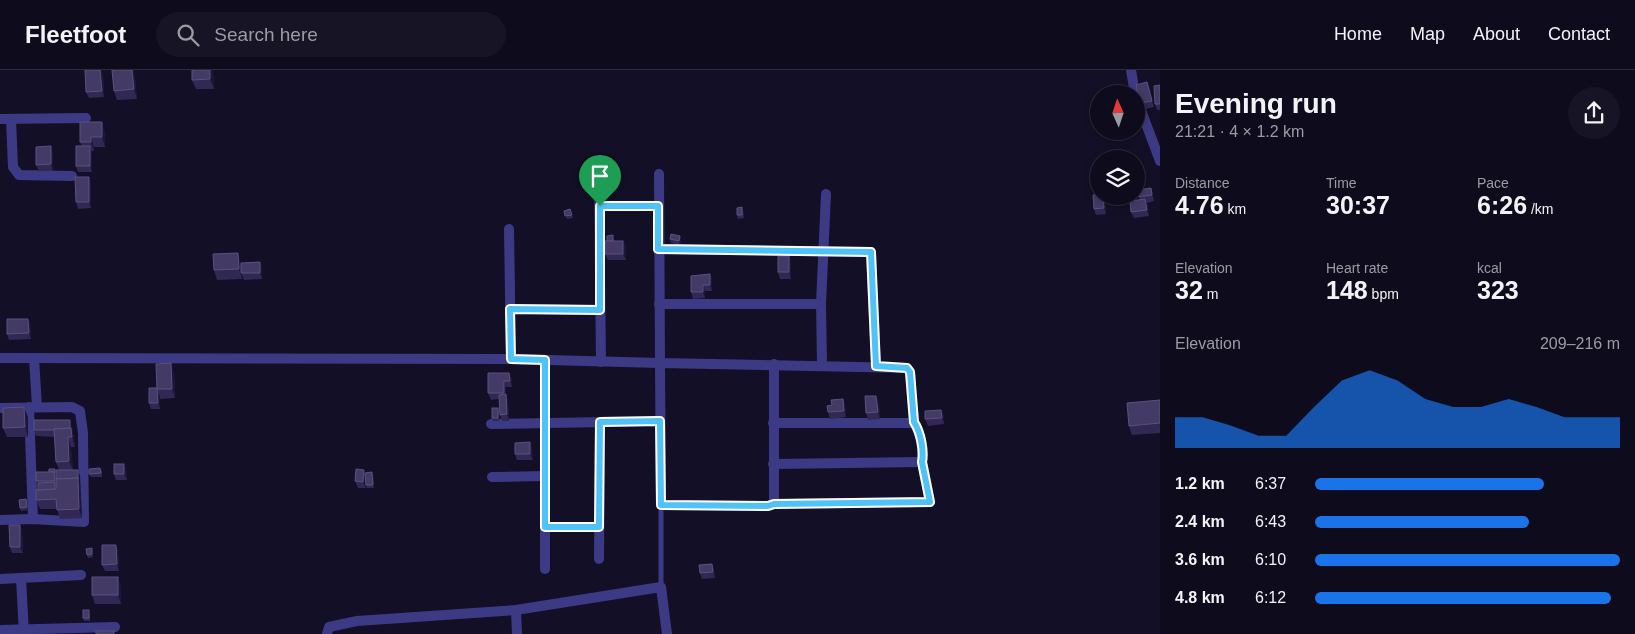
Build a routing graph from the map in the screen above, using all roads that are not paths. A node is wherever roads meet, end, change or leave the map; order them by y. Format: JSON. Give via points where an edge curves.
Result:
{"nodes":[{"id":1,"x":1131,"y":70,"type":"edge"},
{"id":2,"x":1134,"y":85,"type":"edge"},
{"id":3,"x":11,"y":118,"type":"junction"},
{"id":4,"x":86,"y":118,"type":"dead end"},
{"id":5,"x":0,"y":119,"type":"edge"},
{"id":6,"x":1145,"y":120,"type":"edge"},
{"id":7,"x":1160,"y":161,"type":"edge"},
{"id":8,"x":658,"y":174,"type":"dead end"},
{"id":9,"x":72,"y":176,"type":"dead end"},
{"id":10,"x":599,"y":187,"type":"dead end"},
{"id":11,"x":826,"y":194,"type":"dead end"},
{"id":12,"x":600,"y":206,"type":"junction"},
{"id":13,"x":658,"y":206,"type":"junction"},
{"id":14,"x":509,"y":229,"type":"dead end"},
{"id":15,"x":658,"y":249,"type":"junction"},
{"id":16,"x":824,"y":253,"type":"junction"},
{"id":17,"x":659,"y":304,"type":"junction"},
{"id":18,"x":821,"y":304,"type":"junction"},
{"id":19,"x":510,"y":309,"type":"junction"},
{"id":20,"x":600,"y":310,"type":"junction"},
{"id":21,"x":0,"y":358,"type":"edge"},
{"id":22,"x":34,"y":358,"type":"junction"},
{"id":23,"x":511,"y":359,"type":"junction"},
{"id":24,"x":545,"y":360,"type":"junction"},
{"id":25,"x":601,"y":362,"type":"junction"},
{"id":26,"x":660,"y":363,"type":"junction"},
{"id":27,"x":774,"y":364,"type":"junction"},
{"id":28,"x":822,"y":365,"type":"junction"},
{"id":29,"x":876,"y":366,"type":"junction"},
{"id":30,"x":33,"y":407,"type":"junction"},
{"id":31,"x":0,"y":408,"type":"edge"},
{"id":32,"x":660,"y":421,"type":"junction"},
{"id":33,"x":600,"y":422,"type":"junction"},
{"id":34,"x":914,"y":422,"type":"junction"},
{"id":35,"x":546,"y":423,"type":"junction"},
{"id":36,"x":773,"y":423,"type":"junction"},
{"id":37,"x":491,"y":424,"type":"dead end"},
{"id":38,"x":922,"y":462,"type":"junction"},
{"id":39,"x":773,"y":464,"type":"junction"},
{"id":40,"x":545,"y":476,"type":"junction"},
{"id":41,"x":492,"y":477,"type":"dead end"},
{"id":42,"x":774,"y":504,"type":"junction"},
{"id":43,"x":661,"y":505,"type":"junction"},
{"id":44,"x":33,"y":519,"type":"junction"},
{"id":45,"x":0,"y":520,"type":"edge"},
{"id":46,"x":545,"y":527,"type":"junction"},
{"id":47,"x":599,"y":527,"type":"junction"},
{"id":48,"x":599,"y":559,"type":"dead end"},
{"id":49,"x":545,"y":569,"type":"dead end"},
{"id":50,"x":80,"y":575,"type":"dead end"},
{"id":51,"x":21,"y":578,"type":"junction"},
{"id":52,"x":0,"y":579,"type":"edge"},
{"id":53,"x":661,"y":587,"type":"junction"},
{"id":54,"x":516,"y":610,"type":"junction"},
{"id":55,"x":115,"y":627,"type":"dead end"},
{"id":56,"x":0,"y":630,"type":"edge"},
{"id":57,"x":24,"y":632,"type":"edge"},
{"id":58,"x":327,"y":634,"type":"edge"},
{"id":59,"x":517,"y":634,"type":"edge"},
{"id":60,"x":667,"y":634,"type":"edge"}],
"edges":[{"from":1,"to":2,"type":"street"},
{"from":3,"to":4,"type":"street"},
{"from":3,"to":5,"type":"street"},
{"from":3,"to":9,"type":"street","via":[[13,167],[19,175]]},
{"from":6,"to":7,"type":"street"},
{"from":8,"to":13,"type":"street"},
{"from":10,"to":12,"type":"street"},
{"from":11,"to":16,"type":"street"},
{"from":12,"to":13,"type":"street"},
{"from":12,"to":20,"type":"street"},
{"from":13,"to":15,"type":"street"},
{"from":14,"to":19,"type":"street"},
{"from":15,"to":16,"type":"street"},
{"from":15,"to":17,"type":"street"},
{"from":16,"to":18,"type":"street"},
{"from":16,"to":29,"type":"street","via":[[871,252]]},
{"from":17,"to":18,"type":"street"},
{"from":17,"to":26,"type":"street"},
{"from":18,"to":28,"type":"street"},
{"from":19,"to":20,"type":"street"},
{"from":19,"to":23,"type":"street"},
{"from":20,"to":25,"type":"street"},
{"from":21,"to":22,"type":"street"},
{"from":22,"to":23,"type":"street"},
{"from":22,"to":30,"type":"street"},
{"from":23,"to":24,"type":"street"},
{"from":24,"to":25,"type":"street"},
{"from":24,"to":35,"type":"street"},
{"from":25,"to":26,"type":"street"},
{"from":26,"to":27,"type":"street"},
{"from":26,"to":32,"type":"street"},
{"from":27,"to":28,"type":"street"},
{"from":27,"to":36,"type":"street"},
{"from":28,"to":29,"type":"street"},
{"from":29,"to":34,"type":"street","via":[[907,368],[910,372]]},
{"from":30,"to":31,"type":"street"},
{"from":30,"to":44,"type":"street"},
{"from":30,"to":44,"type":"street","via":[[72,406],[80,411],[85,500],[84,522]]},
{"from":32,"to":33,"type":"street"},
{"from":32,"to":43,"type":"street"},
{"from":33,"to":35,"type":"street"},
{"from":33,"to":47,"type":"street"},
{"from":34,"to":36,"type":"street"},
{"from":34,"to":38,"type":"street","via":[[922,447]]},
{"from":35,"to":37,"type":"street"},
{"from":35,"to":40,"type":"street"},
{"from":36,"to":39,"type":"street"},
{"from":38,"to":39,"type":"street"},
{"from":38,"to":42,"type":"street","via":[[930,502]]},
{"from":39,"to":42,"type":"street"},
{"from":40,"to":41,"type":"street"},
{"from":40,"to":46,"type":"street"},
{"from":42,"to":43,"type":"street"},
{"from":43,"to":53,"type":"lane"},
{"from":44,"to":45,"type":"street"},
{"from":46,"to":47,"type":"street"},
{"from":46,"to":49,"type":"street"},
{"from":47,"to":48,"type":"street"},
{"from":50,"to":51,"type":"street"},
{"from":51,"to":52,"type":"street"},
{"from":51,"to":57,"type":"street"},
{"from":53,"to":54,"type":"street"},
{"from":53,"to":60,"type":"street"},
{"from":54,"to":58,"type":"street","via":[[357,621],[329,626]]},
{"from":54,"to":59,"type":"street"},
{"from":55,"to":57,"type":"street"},
{"from":56,"to":57,"type":"street"}]}
